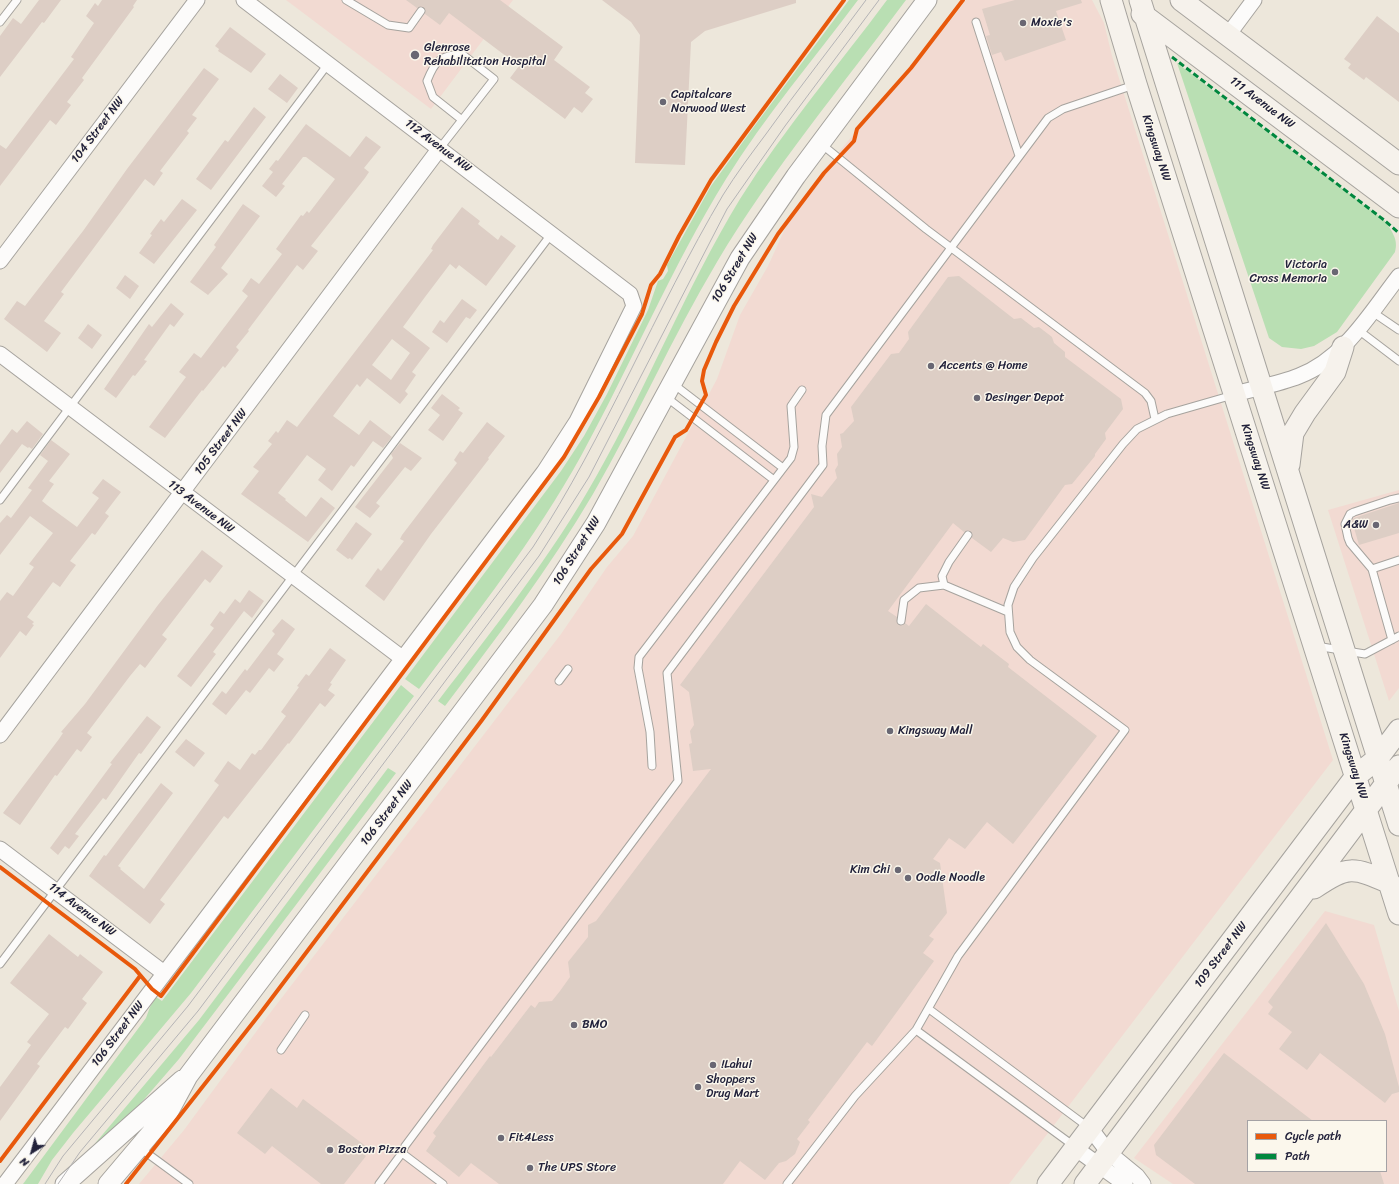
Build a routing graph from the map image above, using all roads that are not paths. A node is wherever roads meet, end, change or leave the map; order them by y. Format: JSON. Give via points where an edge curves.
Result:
{"nodes":[{"id":1,"x":16,"y":0,"type":"edge"},
{"id":2,"x":197,"y":0,"type":"edge"},
{"id":3,"x":244,"y":0,"type":"edge"},
{"id":4,"x":346,"y":0,"type":"edge"},
{"id":5,"x":927,"y":0,"type":"edge"},
{"id":6,"x":1111,"y":0,"type":"edge"},
{"id":7,"x":1124,"y":0,"type":"edge"},
{"id":8,"x":1181,"y":0,"type":"edge"},
{"id":9,"x":1254,"y":0,"type":"edge"},
{"id":10,"x":1143,"y":8,"type":"edge"},
{"id":11,"x":421,"y":11,"type":"dead end"},
{"id":12,"x":0,"y":22,"type":"edge"},
{"id":13,"x":976,"y":22,"type":"dead end"},
{"id":14,"x":1228,"y":35,"type":"junction"},
{"id":15,"x":328,"y":64,"type":"junction"},
{"id":16,"x":1136,"y":84,"type":"junction"},
{"id":17,"x":462,"y":120,"type":"junction"},
{"id":18,"x":820,"y":143,"type":"junction"},
{"id":19,"x":440,"y":148,"type":"junction"},
{"id":20,"x":1019,"y":156,"type":"junction"},
{"id":21,"x":1399,"y":164,"type":"edge"},
{"id":22,"x":1399,"y":207,"type":"edge"},
{"id":23,"x":552,"y":233,"type":"junction"},
{"id":24,"x":951,"y":248,"type":"junction"},
{"id":25,"x":0,"y":260,"type":"edge"},
{"id":26,"x":1399,"y":276,"type":"edge"},
{"id":27,"x":630,"y":294,"type":"joint"},
{"id":28,"x":1371,"y":311,"type":"junction"},
{"id":29,"x":1357,"y":329,"type":"junction"},
{"id":30,"x":1399,"y":330,"type":"edge"},
{"id":31,"x":1343,"y":347,"type":"junction"},
{"id":32,"x":0,"y":354,"type":"edge"},
{"id":33,"x":1399,"y":361,"type":"edge"},
{"id":34,"x":1261,"y":387,"type":"junction"},
{"id":35,"x":668,"y":389,"type":"junction"},
{"id":36,"x":802,"y":390,"type":"dead end"},
{"id":37,"x":1235,"y":394,"type":"junction"},
{"id":38,"x":70,"y":407,"type":"junction"},
{"id":39,"x":1155,"y":419,"type":"junction"},
{"id":40,"x":783,"y":468,"type":"junction"},
{"id":41,"x":1288,"y":473,"type":"junction"},
{"id":42,"x":774,"y":480,"type":"junction"},
{"id":43,"x":183,"y":493,"type":"junction"},
{"id":44,"x":1399,"y":498,"type":"edge"},
{"id":45,"x":0,"y":500,"type":"edge"},
{"id":46,"x":968,"y":535,"type":"dead end"},
{"id":47,"x":1399,"y":560,"type":"edge"},
{"id":48,"x":1372,"y":569,"type":"junction"},
{"id":49,"x":293,"y":575,"type":"junction"},
{"id":50,"x":944,"y":585,"type":"junction"},
{"id":51,"x":1008,"y":612,"type":"junction"},
{"id":52,"x":901,"y":620,"type":"dead end"},
{"id":53,"x":1399,"y":636,"type":"edge"},
{"id":54,"x":1392,"y":640,"type":"junction"},
{"id":55,"x":1314,"y":646,"type":"junction"},
{"id":56,"x":1344,"y":651,"type":"junction"},
{"id":57,"x":402,"y":658,"type":"junction"},
{"id":58,"x":568,"y":670,"type":"dead end"},
{"id":59,"x":559,"y":681,"type":"dead end"},
{"id":60,"x":1399,"y":730,"type":"edge"},
{"id":61,"x":0,"y":735,"type":"edge"},
{"id":62,"x":1378,"y":758,"type":"junction"},
{"id":63,"x":652,"y":766,"type":"dead end"},
{"id":64,"x":1399,"y":766,"type":"edge"},
{"id":65,"x":1356,"y":776,"type":"junction"},
{"id":66,"x":1386,"y":784,"type":"junction"},
{"id":67,"x":1367,"y":811,"type":"junction"},
{"id":68,"x":1399,"y":825,"type":"edge"},
{"id":69,"x":0,"y":848,"type":"edge"},
{"id":70,"x":1390,"y":883,"type":"junction"},
{"id":71,"x":55,"y":890,"type":"junction"},
{"id":72,"x":1305,"y":894,"type":"junction"},
{"id":73,"x":1399,"y":914,"type":"edge"},
{"id":74,"x":0,"y":964,"type":"edge"},
{"id":75,"x":164,"y":973,"type":"junction"},
{"id":76,"x":929,"y":1009,"type":"junction"},
{"id":77,"x":305,"y":1015,"type":"dead end"},
{"id":78,"x":916,"y":1030,"type":"junction"},
{"id":79,"x":281,"y":1050,"type":"dead end"},
{"id":80,"x":188,"y":1076,"type":"junction"},
{"id":81,"x":1090,"y":1128,"type":"junction"},
{"id":82,"x":140,"y":1148,"type":"junction"},
{"id":83,"x":1075,"y":1148,"type":"junction"},
{"id":84,"x":402,"y":1153,"type":"junction"},
{"id":85,"x":1104,"y":1159,"type":"junction"},
{"id":86,"x":1134,"y":1182,"type":"edge"},
{"id":87,"x":5,"y":1184,"type":"edge"},
{"id":88,"x":65,"y":1184,"type":"edge"},
{"id":89,"x":108,"y":1184,"type":"edge"},
{"id":90,"x":189,"y":1184,"type":"edge"},
{"id":91,"x":380,"y":1184,"type":"edge"},
{"id":92,"x":443,"y":1184,"type":"edge"},
{"id":93,"x":787,"y":1184,"type":"edge"},
{"id":94,"x":1048,"y":1184,"type":"edge"},
{"id":95,"x":1085,"y":1184,"type":"edge"}],
"edges":[{"from":1,"to":12,"type":"lane"},
{"from":2,"to":25,"type":"street","name":"104 Street NW"},
{"from":3,"to":15,"type":"street","name":"112 Avenue NW"},
{"from":4,"to":11,"type":"lane","via":[[388,25],[409,28]]},
{"from":5,"to":18,"type":"street","name":"106 Street NW"},
{"from":6,"to":16,"type":"main road","name":"Kingsway NW"},
{"from":7,"to":10,"type":"main road","name":"111 Avenue NW"},
{"from":8,"to":14,"type":"main road"},
{"from":9,"to":14,"type":"street"},
{"from":10,"to":22,"type":"main road","name":"111 Avenue NW"},
{"from":10,"to":34,"type":"main road"},
{"from":13,"to":20,"type":"lane"},
{"from":14,"to":21,"type":"main road"},
{"from":15,"to":19,"type":"street","name":"112 Avenue NW"},
{"from":15,"to":38,"type":"lane"},
{"from":16,"to":20,"type":"lane","via":[[1055,113],[1040,127]]},
{"from":16,"to":37,"type":"main road","name":"Kingsway NW"},
{"from":17,"to":17,"type":"lane","via":[[433,97],[427,81],[433,64],[448,55],[462,54],[494,79]]},
{"from":17,"to":19,"type":"lane"},
{"from":18,"to":24,"type":"lane"},
{"from":18,"to":35,"type":"street","name":"106 Street NW","via":[[740,258]]},
{"from":19,"to":23,"type":"street","name":"112 Avenue NW"},
{"from":19,"to":43,"type":"street","name":"105 Street NW"},
{"from":20,"to":24,"type":"lane"},
{"from":23,"to":27,"type":"street","name":"112 Avenue NW"},
{"from":23,"to":49,"type":"lane"},
{"from":24,"to":39,"type":"lane","via":[[1145,393]]},
{"from":24,"to":84,"type":"lane","via":[[826,415],[822,446],[823,465],[667,673],[678,781]]},
{"from":26,"to":28,"type":"street"},
{"from":27,"to":57,"type":"street","name":"106 Street NW","via":[[633,301],[632,310],[589,399],[563,444]]},
{"from":28,"to":29,"type":"street"},
{"from":28,"to":30,"type":"lane"},
{"from":29,"to":31,"type":"street"},
{"from":29,"to":33,"type":"lane"},
{"from":31,"to":34,"type":"street","via":[[1324,363],[1300,376]]},
{"from":31,"to":41,"type":"main road","via":[[1335,372],[1293,433]]},
{"from":32,"to":38,"type":"street","name":"113 Avenue NW"},
{"from":34,"to":37,"type":"street"},
{"from":34,"to":41,"type":"main road"},
{"from":35,"to":40,"type":"lane"},
{"from":35,"to":42,"type":"lane"},
{"from":35,"to":80,"type":"street","name":"106 Street NW","via":[[596,523],[543,605]]},
{"from":36,"to":40,"type":"lane","via":[[791,406],[794,447],[791,458]]},
{"from":37,"to":39,"type":"lane"},
{"from":37,"to":55,"type":"main road","name":"Kingsway NW"},
{"from":38,"to":43,"type":"street","name":"113 Avenue NW"},
{"from":38,"to":45,"type":"lane"},
{"from":39,"to":51,"type":"lane","via":[[1137,429],[1123,444],[1033,558],[1014,587]]},
{"from":40,"to":42,"type":"lane"},
{"from":41,"to":56,"type":"main road"},
{"from":42,"to":63,"type":"lane","via":[[639,656],[638,668],[650,732]]},
{"from":43,"to":49,"type":"street","name":"113 Avenue NW"},
{"from":43,"to":61,"type":"street","name":"105 Street NW"},
{"from":44,"to":48,"type":"lane","via":[[1354,512],[1346,519],[1350,543]]},
{"from":46,"to":50,"type":"lane","via":[[942,576]]},
{"from":47,"to":48,"type":"lane"},
{"from":48,"to":54,"type":"lane"},
{"from":49,"to":57,"type":"street","name":"113 Avenue NW"},
{"from":49,"to":71,"type":"lane"},
{"from":50,"to":51,"type":"lane"},
{"from":50,"to":52,"type":"lane","via":[[919,588],[904,600]]},
{"from":51,"to":76,"type":"lane","via":[[1010,632],[1017,647],[1030,660],[1125,730],[958,956]]},
{"from":53,"to":54,"type":"lane"},
{"from":54,"to":56,"type":"lane","via":[[1364,654]]},
{"from":55,"to":56,"type":"lane"},
{"from":55,"to":65,"type":"main road","name":"Kingsway NW"},
{"from":56,"to":62,"type":"main road"},
{"from":57,"to":75,"type":"street","name":"106 Street NW"},
{"from":58,"to":59,"type":"lane"},
{"from":60,"to":62,"type":"main road","name":"109 Street NW"},
{"from":62,"to":65,"type":"main road","name":"109 Street NW"},
{"from":62,"to":66,"type":"main road"},
{"from":64,"to":66,"type":"main road"},
{"from":65,"to":67,"type":"main road","name":"Kingsway NW"},
{"from":65,"to":81,"type":"main road","name":"109 Street NW"},
{"from":66,"to":67,"type":"main road"},
{"from":66,"to":68,"type":"main road"},
{"from":67,"to":70,"type":"main road","name":"Kingsway NW"},
{"from":67,"to":72,"type":"main road"},
{"from":69,"to":71,"type":"street","name":"114 Avenue NW"},
{"from":70,"to":72,"type":"main road","via":[[1357,870],[1345,870]]},
{"from":70,"to":73,"type":"main road","name":"Kingsway NW"},
{"from":71,"to":74,"type":"lane"},
{"from":71,"to":75,"type":"street","name":"114 Avenue NW"},
{"from":72,"to":85,"type":"main road"},
{"from":75,"to":87,"type":"street","name":"106 Street NW"},
{"from":76,"to":78,"type":"lane"},
{"from":76,"to":81,"type":"lane"},
{"from":77,"to":79,"type":"lane"},
{"from":78,"to":83,"type":"lane"},
{"from":78,"to":93,"type":"lane","via":[[855,1096]]},
{"from":80,"to":82,"type":"street","name":"106 Street NW","via":[[168,1113]]},
{"from":80,"to":88,"type":"street","name":"106 Street NW"},
{"from":81,"to":83,"type":"main road","name":"109 Street NW"},
{"from":81,"to":85,"type":"street"},
{"from":82,"to":89,"type":"street","name":"106 Street NW"},
{"from":82,"to":90,"type":"lane"},
{"from":83,"to":85,"type":"street"},
{"from":83,"to":94,"type":"main road","name":"109 Street NW"},
{"from":84,"to":91,"type":"lane"},
{"from":84,"to":92,"type":"lane"},
{"from":85,"to":86,"type":"street"},
{"from":85,"to":95,"type":"main road"}]}
